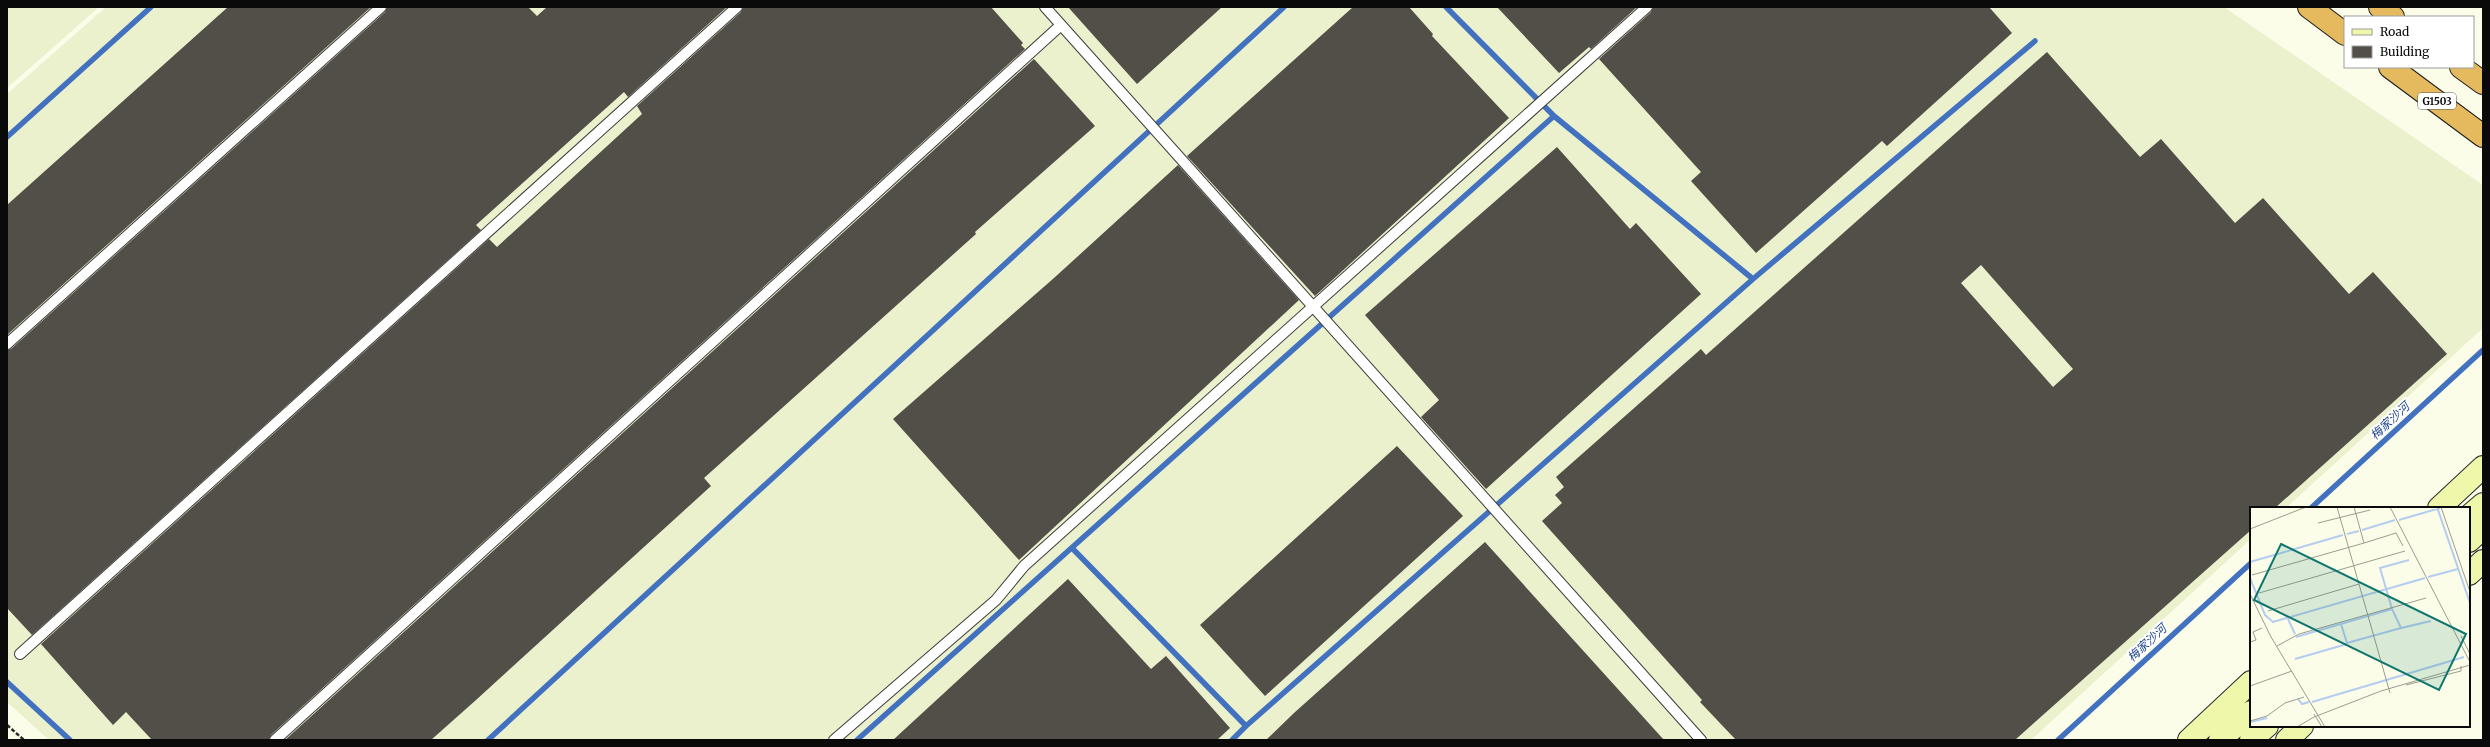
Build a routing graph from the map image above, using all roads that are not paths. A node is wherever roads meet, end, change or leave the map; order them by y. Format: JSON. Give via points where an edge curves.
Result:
{"nodes":[{"id":1,"x":381,"y":7,"type":"edge"},
{"id":2,"x":737,"y":7,"type":"edge"},
{"id":3,"x":1045,"y":7,"type":"edge"},
{"id":4,"x":1647,"y":7,"type":"edge"},
{"id":5,"x":2309,"y":7,"type":"edge"},
{"id":6,"x":2380,"y":7,"type":"edge"},
{"id":7,"x":2392,"y":16,"type":"edge"},
{"id":8,"x":1061,"y":25,"type":"junction"},
{"id":9,"x":2344,"y":33,"type":"edge"},
{"id":10,"x":2391,"y":68,"type":"edge"},
{"id":11,"x":2462,"y":68,"type":"edge"},
{"id":12,"x":2483,"y":83,"type":"edge"},
{"id":13,"x":2483,"y":136,"type":"edge"},
{"id":14,"x":1313,"y":306,"type":"junction"},
{"id":15,"x":7,"y":344,"type":"edge"},
{"id":16,"x":2483,"y":467,"type":"edge"},
{"id":17,"x":2483,"y":504,"type":"edge"},
{"id":18,"x":2440,"y":507,"type":"edge"},
{"id":19,"x":2470,"y":515,"type":"edge"},
{"id":20,"x":2483,"y":528,"type":"edge"},
{"id":21,"x":2470,"y":540,"type":"edge"},
{"id":22,"x":2483,"y":561,"type":"edge"},
{"id":23,"x":2470,"y":573,"type":"edge"},
{"id":24,"x":20,"y":654,"type":"dead end"},
{"id":25,"x":2250,"y":683,"type":"edge"},
{"id":26,"x":2250,"y":713,"type":"edge"},
{"id":27,"x":2265,"y":727,"type":"edge"},
{"id":28,"x":2301,"y":727,"type":"edge"},
{"id":29,"x":275,"y":740,"type":"edge"},
{"id":30,"x":834,"y":740,"type":"edge"},
{"id":31,"x":1700,"y":740,"type":"edge"},
{"id":32,"x":2189,"y":740,"type":"edge"},
{"id":33,"x":2220,"y":740,"type":"edge"},
{"id":34,"x":2251,"y":740,"type":"edge"},
{"id":35,"x":2286,"y":740,"type":"edge"}],
"edges":[{"from":1,"to":15,"type":"lane"},
{"from":2,"to":24,"type":"lane"},
{"from":3,"to":8,"type":"lane"},
{"from":4,"to":14,"type":"lane"},
{"from":5,"to":9,"type":"highway"},
{"from":6,"to":7,"type":"highway"},
{"from":8,"to":14,"type":"lane"},
{"from":8,"to":29,"type":"lane"},
{"from":10,"to":13,"type":"highway","number":"G1503"},
{"from":11,"to":12,"type":"highway"},
{"from":14,"to":30,"type":"lane","via":[[1024,566],[996,600]]},
{"from":14,"to":31,"type":"lane"},
{"from":16,"to":18,"type":"main road"},
{"from":17,"to":19,"type":"main road"},
{"from":20,"to":21,"type":"main road"},
{"from":22,"to":23,"type":"main road"},
{"from":25,"to":32,"type":"main road"},
{"from":26,"to":33,"type":"main road"},
{"from":27,"to":34,"type":"main road"},
{"from":28,"to":35,"type":"main road"}]}
